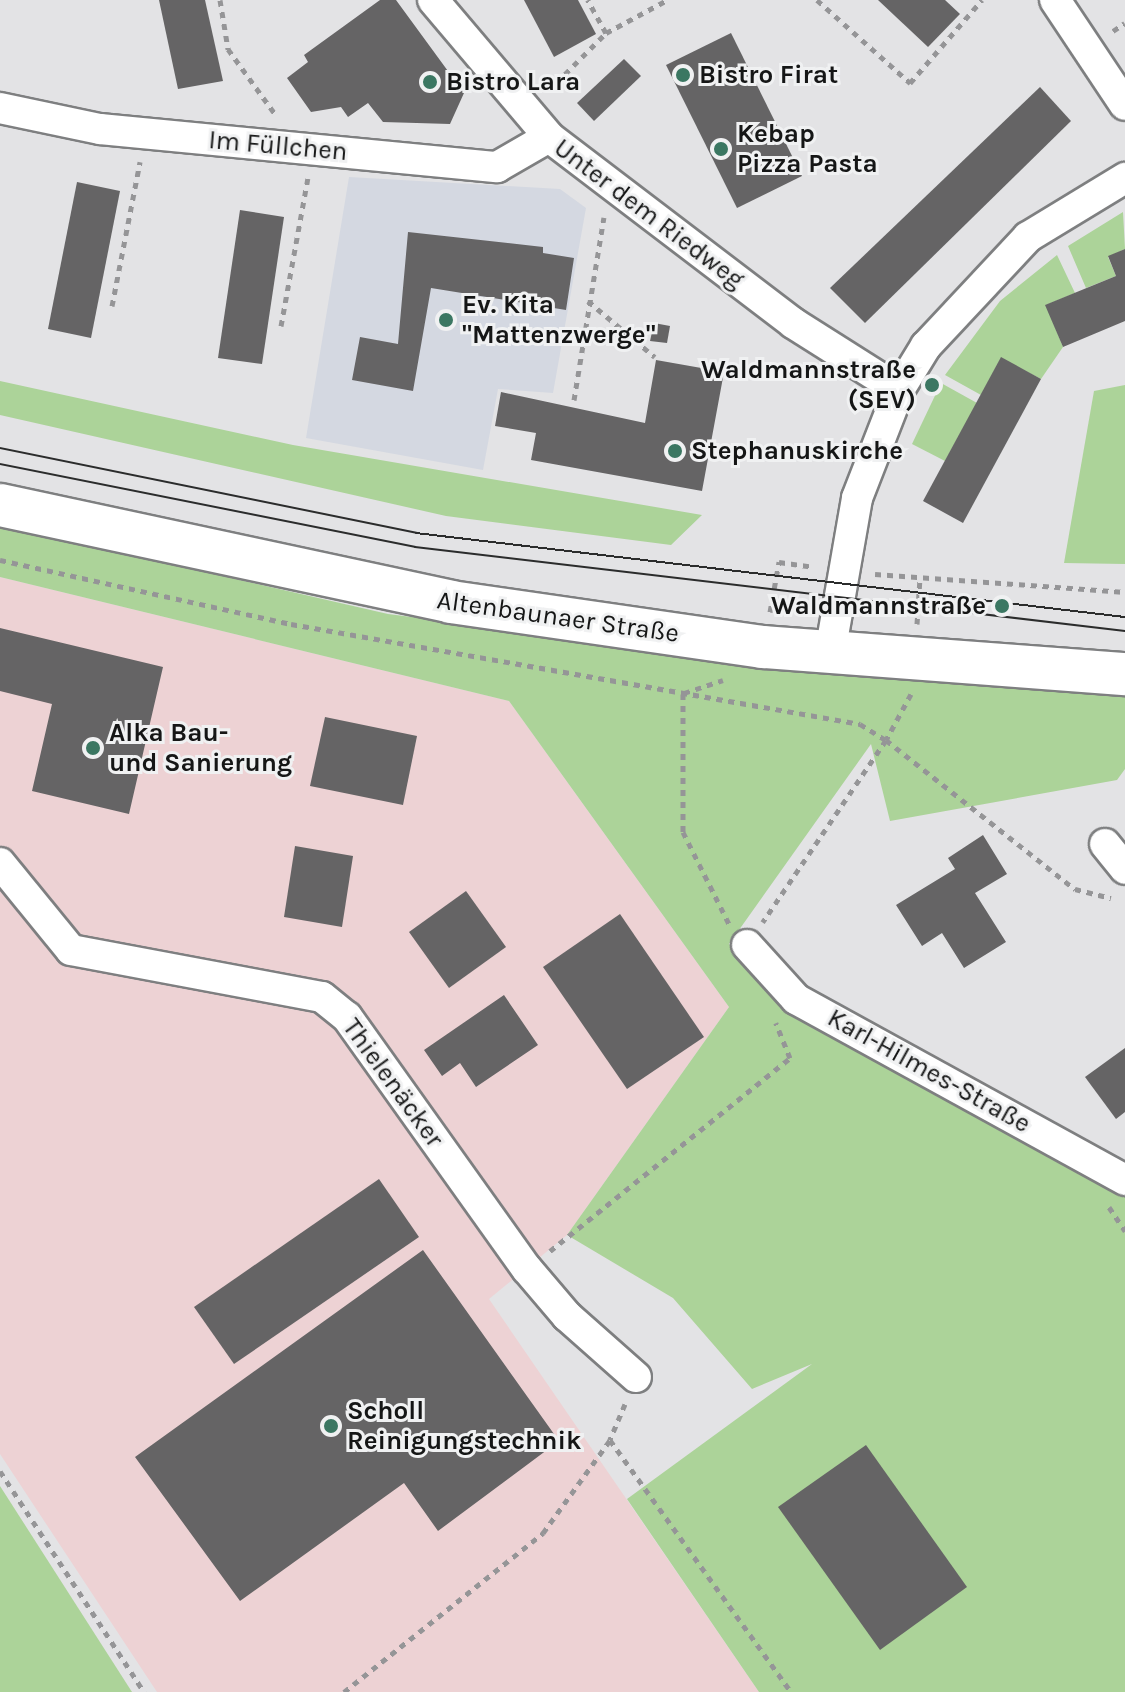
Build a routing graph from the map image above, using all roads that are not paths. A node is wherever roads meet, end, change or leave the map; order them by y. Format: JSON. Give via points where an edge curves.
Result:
{"nodes":[{"id":1,"x":433,"y":0,"type":"edge"},
{"id":2,"x":1055,"y":0,"type":"edge"},
{"id":3,"x":1125,"y":105,"type":"edge"},
{"id":4,"x":0,"y":108,"type":"edge"},
{"id":5,"x":549,"y":137,"type":"junction"},
{"id":6,"x":1125,"y":178,"type":"edge"},
{"id":7,"x":899,"y":390,"type":"junction"},
{"id":8,"x":0,"y":505,"type":"edge"},
{"id":9,"x":830,"y":653,"type":"junction"},
{"id":10,"x":1125,"y":674,"type":"edge"},
{"id":11,"x":1105,"y":844,"type":"dead end"},
{"id":12,"x":0,"y":863,"type":"edge"},
{"id":13,"x":1125,"y":869,"type":"edge"},
{"id":14,"x":747,"y":945,"type":"road end"},
{"id":15,"x":1125,"y":1180,"type":"edge"},
{"id":16,"x":636,"y":1377,"type":"road end"}],
"edges":[{"from":1,"to":5,"type":"street","name":"Unter dem Riedweg","via":[[525,115]]},
{"from":2,"to":3,"type":"street"},
{"from":4,"to":5,"type":"street","name":"Im Füllchen","via":[[146,134],[497,167]]},
{"from":5,"to":7,"type":"street","name":"Unter dem Riedweg","via":[[793,323]]},
{"from":6,"to":7,"type":"street","via":[[1028,237],[973,290]]},
{"from":7,"to":9,"type":"street","via":[[857,498]]},
{"from":8,"to":9,"type":"main road","name":"Altenbaunaer Straße","via":[[451,602]]},
{"from":9,"to":10,"type":"main road","name":"Altenbaunaer Straße"},
{"from":11,"to":13,"type":"street"},
{"from":12,"to":16,"type":"street","name":"Thielenäcker","via":[[71,950],[322,997],[347,1017],[527,1269]]},
{"from":14,"to":15,"type":"street","name":"Karl-Hilmes-Straße","via":[[796,999]]}]}
